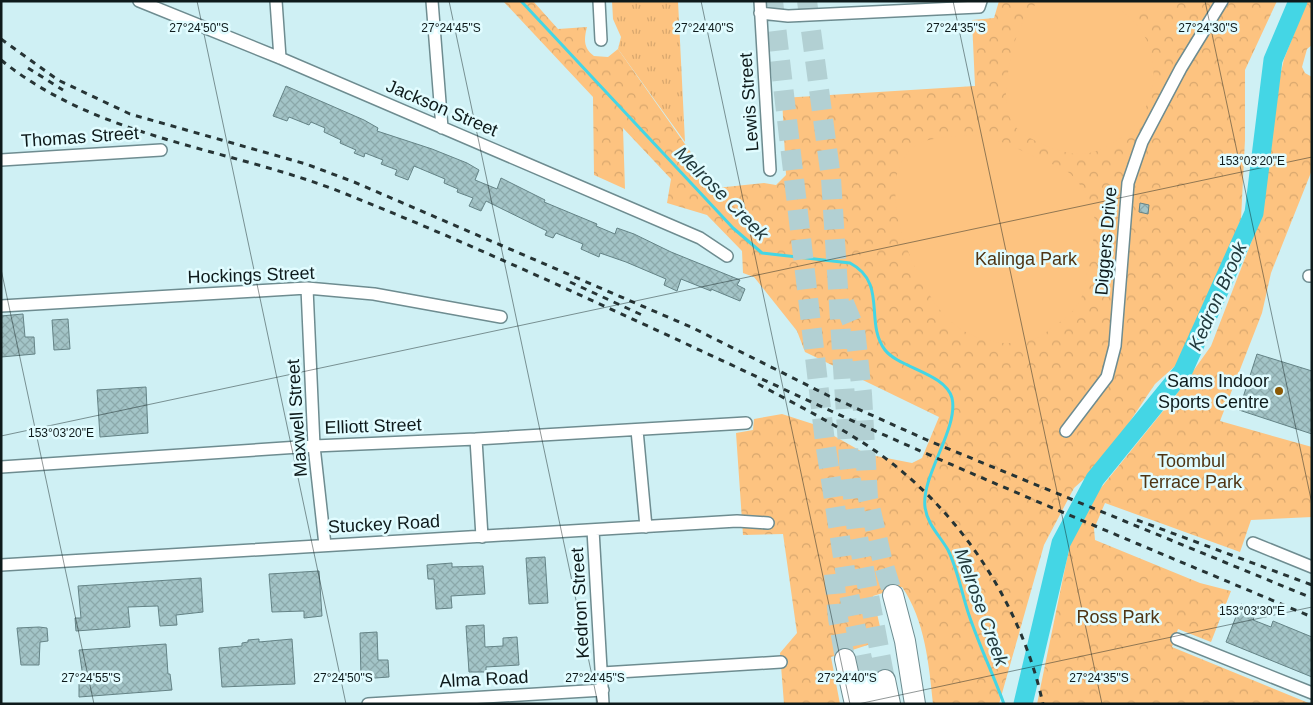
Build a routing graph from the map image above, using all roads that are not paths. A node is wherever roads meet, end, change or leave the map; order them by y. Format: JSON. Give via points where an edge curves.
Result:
{"nodes":[{"id":1,"x":139,"y":1,"type":"edge"},
{"id":2,"x":276,"y":1,"type":"edge"},
{"id":3,"x":432,"y":1,"type":"edge"},
{"id":4,"x":599,"y":1,"type":"edge"},
{"id":5,"x":981,"y":1,"type":"edge"},
{"id":6,"x":1222,"y":1,"type":"edge"},
{"id":7,"x":922,"y":5,"type":"edge"},
{"id":8,"x":760,"y":7,"type":"edge"},
{"id":9,"x":602,"y":40,"type":"dead end"},
{"id":10,"x":280,"y":58,"type":"junction"},
{"id":11,"x":442,"y":128,"type":"junction"},
{"id":12,"x":162,"y":150,"type":"dead end"},
{"id":13,"x":1,"y":160,"type":"edge"},
{"id":14,"x":770,"y":170,"type":"dead end"},
{"id":15,"x":727,"y":256,"type":"dead end"},
{"id":16,"x":307,"y":288,"type":"junction"},
{"id":17,"x":1,"y":306,"type":"edge"},
{"id":18,"x":501,"y":317,"type":"dead end"},
{"id":19,"x":746,"y":423,"type":"dead end"},
{"id":20,"x":637,"y":430,"type":"junction"},
{"id":21,"x":1066,"y":431,"type":"dead end"},
{"id":22,"x":476,"y":439,"type":"junction"},
{"id":23,"x":314,"y":446,"type":"junction"},
{"id":24,"x":1,"y":467,"type":"edge"},
{"id":25,"x":768,"y":524,"type":"dead end"},
{"id":26,"x":646,"y":527,"type":"junction"},
{"id":27,"x":593,"y":530,"type":"junction"},
{"id":28,"x":482,"y":537,"type":"junction"},
{"id":29,"x":1253,"y":543,"type":"dead end"},
{"id":30,"x":325,"y":545,"type":"junction"},
{"id":31,"x":1,"y":565,"type":"edge"},
{"id":32,"x":1312,"y":567,"type":"edge"},
{"id":33,"x":893,"y":595,"type":"tunnel mouth"},
{"id":34,"x":1177,"y":639,"type":"dead end"},
{"id":35,"x":845,"y":658,"type":"tunnel mouth"},
{"id":36,"x":781,"y":662,"type":"dead end"},
{"id":37,"x":602,"y":673,"type":"junction"},
{"id":38,"x":603,"y":690,"type":"junction"},
{"id":39,"x":1312,"y":693,"type":"edge"},
{"id":40,"x":368,"y":704,"type":"edge"},
{"id":41,"x":603,"y":704,"type":"edge"},
{"id":42,"x":855,"y":704,"type":"edge"},
{"id":43,"x":871,"y":704,"type":"edge"},
{"id":44,"x":890,"y":704,"type":"edge"},
{"id":45,"x":915,"y":704,"type":"edge"}],
"edges":[{"from":1,"to":10,"type":"street","name":"Jackson Street"},
{"from":2,"to":10,"type":"street"},
{"from":3,"to":11,"type":"street"},
{"from":4,"to":9,"type":"street"},
{"from":5,"to":7,"type":"street","via":[[979,7]]},
{"from":6,"to":21,"type":"street","name":"Diggers Drive","via":[[1177,75],[1142,142],[1128,183],[1115,346],[1107,377]]},
{"from":7,"to":8,"type":"street","via":[[788,16]]},
{"from":8,"to":14,"type":"street","name":"Lewis Street"},
{"from":10,"to":11,"type":"street","name":"Jackson Street"},
{"from":11,"to":15,"type":"street","name":"Jackson Street","via":[[700,238]]},
{"from":12,"to":13,"type":"street","name":"Thomas Street"},
{"from":16,"to":17,"type":"street","name":"Hockings Street"},
{"from":16,"to":18,"type":"street","name":"Hockings Street","via":[[374,294]]},
{"from":16,"to":23,"type":"street","name":"Maxwell Street"},
{"from":19,"to":20,"type":"street","name":"Elliott Street"},
{"from":20,"to":22,"type":"street","name":"Elliott Street"},
{"from":20,"to":26,"type":"street"},
{"from":22,"to":23,"type":"street","name":"Elliott Street"},
{"from":22,"to":28,"type":"street"},
{"from":23,"to":24,"type":"street","name":"Elliott Street"},
{"from":23,"to":30,"type":"street","name":"Maxwell Street"},
{"from":25,"to":26,"type":"street","name":"Stuckey Road","via":[[737,520]]},
{"from":26,"to":27,"type":"street","name":"Stuckey Road"},
{"from":27,"to":28,"type":"street","name":"Stuckey Road"},
{"from":27,"to":37,"type":"street","name":"Kedron Street"},
{"from":28,"to":30,"type":"street","name":"Stuckey Road"},
{"from":29,"to":32,"type":"street"},
{"from":30,"to":31,"type":"street","name":"Stuckey Road"},
{"from":33,"to":45,"type":"highway","via":[[905,641]]},
{"from":34,"to":39,"type":"street"},
{"from":35,"to":42,"type":"highway"},
{"from":36,"to":37,"type":"street"},
{"from":37,"to":38,"type":"street","name":"Kedron Street"},
{"from":38,"to":40,"type":"street","name":"Alma Road"},
{"from":38,"to":41,"type":"street","name":"Kedron Street"},
{"from":43,"to":44,"type":"highway","via":[[876,682]]}]}
